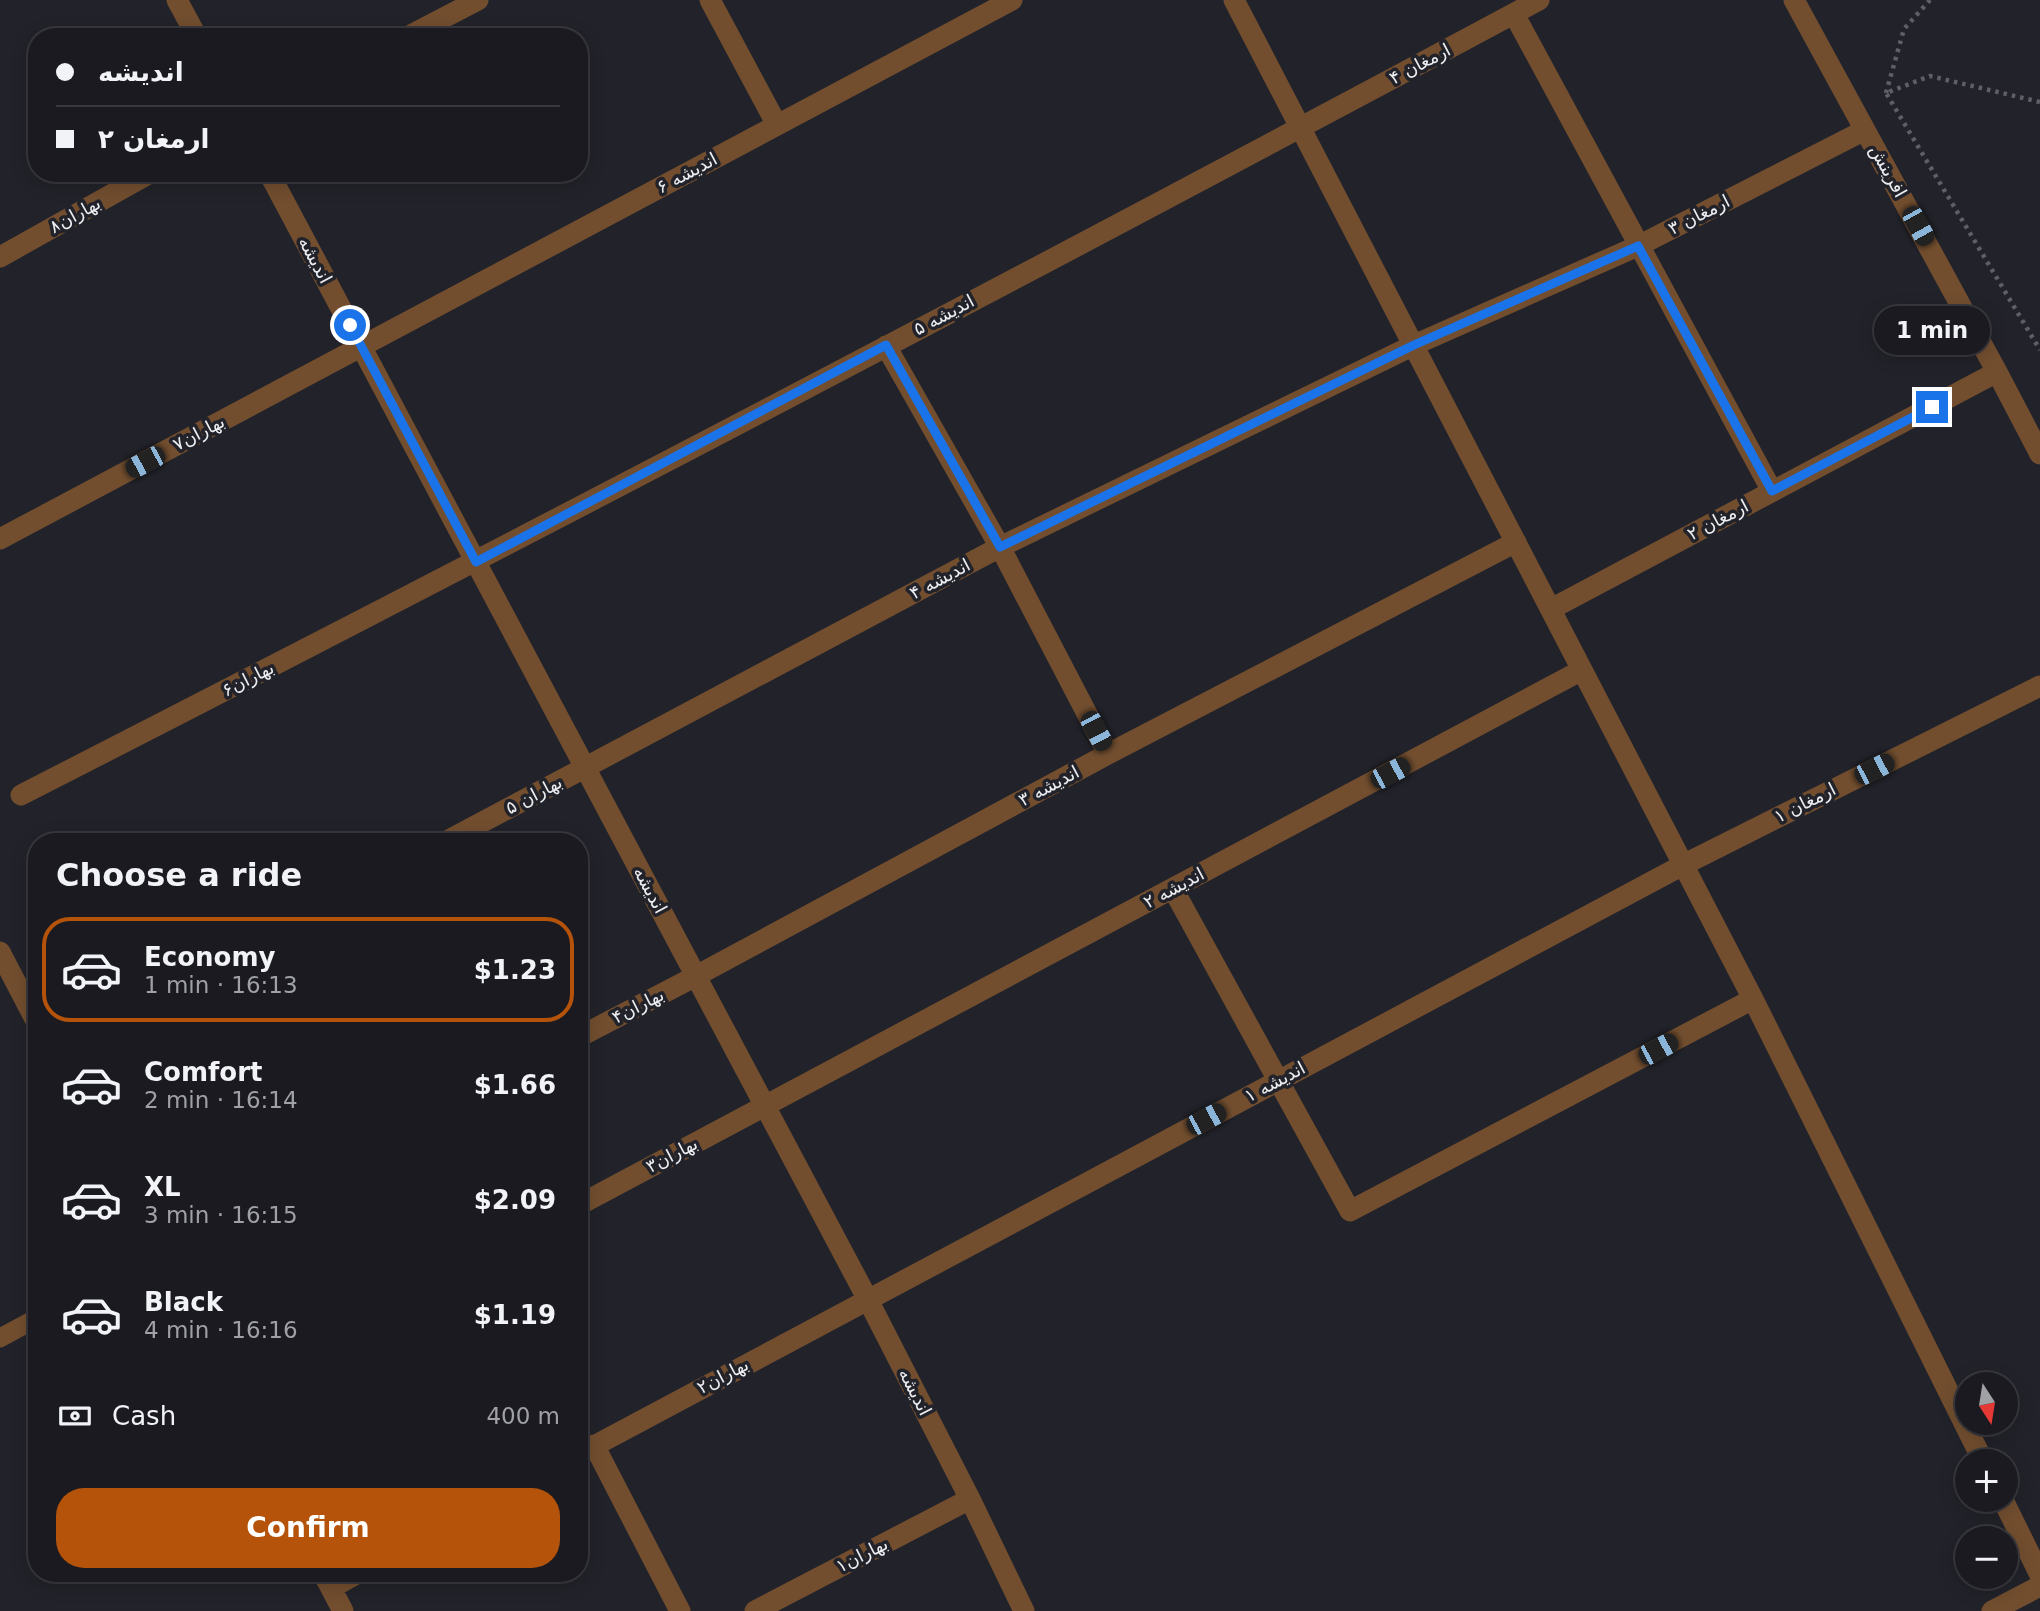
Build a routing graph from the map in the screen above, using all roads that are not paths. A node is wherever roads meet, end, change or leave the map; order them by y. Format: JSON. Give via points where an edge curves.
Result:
{"nodes":[{"id":1,"x":177,"y":0,"type":"edge"},
{"id":2,"x":478,"y":0,"type":"edge"},
{"id":3,"x":710,"y":0,"type":"edge"},
{"id":4,"x":1012,"y":0,"type":"edge"},
{"id":5,"x":1234,"y":0,"type":"edge"},
{"id":6,"x":1539,"y":0,"type":"edge"},
{"id":7,"x":1794,"y":0,"type":"edge"},
{"id":8,"x":1514,"y":14,"type":"junction"},
{"id":9,"x":192,"y":28,"type":"edge"},
{"id":10,"x":424,"y":28,"type":"edge"},
{"id":11,"x":778,"y":125,"type":"junction"},
{"id":12,"x":1301,"y":129,"type":"junction"},
{"id":13,"x":1865,"y":130,"type":"junction"},
{"id":14,"x":134,"y":182,"type":"edge"},
{"id":15,"x":274,"y":182,"type":"edge"},
{"id":16,"x":1638,"y":246,"type":"junction"},
{"id":17,"x":0,"y":257,"type":"edge"},
{"id":18,"x":886,"y":345,"type":"junction"},
{"id":19,"x":1414,"y":345,"type":"junction"},
{"id":20,"x":362,"y":347,"type":"junction"},
{"id":21,"x":1997,"y":372,"type":"junction"},
{"id":22,"x":2040,"y":454,"type":"edge"},
{"id":23,"x":1772,"y":491,"type":"junction"},
{"id":24,"x":0,"y":539,"type":"edge"},
{"id":25,"x":1516,"y":542,"type":"junction"},
{"id":26,"x":1000,"y":547,"type":"junction"},
{"id":27,"x":476,"y":562,"type":"junction"},
{"id":28,"x":1551,"y":610,"type":"junction"},
{"id":29,"x":1582,"y":670,"type":"junction"},
{"id":30,"x":2040,"y":686,"type":"edge"},
{"id":31,"x":1108,"y":754,"type":"junction"},
{"id":32,"x":585,"y":768,"type":"junction"},
{"id":33,"x":21,"y":795,"type":"dead end"},
{"id":34,"x":462,"y":833,"type":"edge"},
{"id":35,"x":1683,"y":865,"type":"junction"},
{"id":36,"x":1173,"y":889,"type":"junction"},
{"id":37,"x":0,"y":952,"type":"edge"},
{"id":38,"x":696,"y":976,"type":"junction"},
{"id":39,"x":1753,"y":999,"type":"junction"},
{"id":40,"x":28,"y":1006,"type":"edge"},
{"id":41,"x":588,"y":1032,"type":"edge"},
{"id":42,"x":1278,"y":1080,"type":"junction"},
{"id":43,"x":765,"y":1106,"type":"junction"},
{"id":44,"x":588,"y":1200,"type":"edge"},
{"id":45,"x":867,"y":1298,"type":"junction"},
{"id":46,"x":28,"y":1323,"type":"edge"},
{"id":47,"x":0,"y":1338,"type":"edge"},
{"id":48,"x":588,"y":1449,"type":"edge"},
{"id":49,"x":1977,"y":1449,"type":"edge"},
{"id":50,"x":588,"y":1452,"type":"edge"},
{"id":51,"x":970,"y":1499,"type":"junction"},
{"id":52,"x":2009,"y":1512,"type":"edge"},
{"id":53,"x":2040,"y":1575,"type":"edge"},
{"id":54,"x":328,"y":1582,"type":"edge"},
{"id":55,"x":2040,"y":1586,"type":"edge"},
{"id":56,"x":343,"y":1611,"type":"edge"},
{"id":57,"x":680,"y":1611,"type":"edge"},
{"id":58,"x":755,"y":1611,"type":"edge"},
{"id":59,"x":1024,"y":1611,"type":"edge"},
{"id":60,"x":1992,"y":1611,"type":"edge"}],
"edges":[{"from":1,"to":9,"type":"street"},
{"from":2,"to":10,"type":"street"},
{"from":3,"to":11,"type":"street"},
{"from":4,"to":11,"type":"street","name":"اندیشه ۶"},
{"from":5,"to":12,"type":"street"},
{"from":6,"to":8,"type":"street","name":"ارمغان ۴"},
{"from":7,"to":13,"type":"street","name":"افرینش"},
{"from":8,"to":12,"type":"street","name":"ارمغان ۴"},
{"from":8,"to":16,"type":"street"},
{"from":11,"to":20,"type":"street","name":"اندیشه ۶"},
{"from":12,"to":18,"type":"street","name":"اندیشه ۵"},
{"from":12,"to":19,"type":"street"},
{"from":13,"to":16,"type":"street","name":"ارمغان ۳"},
{"from":13,"to":21,"type":"street","name":"افرینش"},
{"from":14,"to":17,"type":"street","name":"بهاران۸"},
{"from":15,"to":20,"type":"street","name":"اندیشه"},
{"from":16,"to":19,"type":"street","name":"ارمغان ۳"},
{"from":16,"to":23,"type":"street"},
{"from":18,"to":26,"type":"street"},
{"from":18,"to":27,"type":"street","name":"اندیشه ۵"},
{"from":19,"to":25,"type":"street"},
{"from":19,"to":26,"type":"street","name":"اندیشه ۴"},
{"from":20,"to":24,"type":"street","name":"بهاران۷"},
{"from":20,"to":27,"type":"street","name":"اندیشه"},
{"from":21,"to":22,"type":"street","name":"افرینش"},
{"from":21,"to":23,"type":"street","name":"ارمغان ۲"},
{"from":23,"to":28,"type":"street","name":"ارمغان ۲"},
{"from":25,"to":28,"type":"street"},
{"from":25,"to":31,"type":"street","name":"اندیشه ۳"},
{"from":26,"to":31,"type":"street"},
{"from":26,"to":32,"type":"street","name":"اندیشه ۴"},
{"from":27,"to":32,"type":"street","name":"اندیشه"},
{"from":27,"to":33,"type":"street","name":"بهاران۶"},
{"from":28,"to":29,"type":"street"},
{"from":29,"to":35,"type":"street"},
{"from":29,"to":36,"type":"street","name":"اندیشه ۲"},
{"from":30,"to":35,"type":"street","name":"ارمغان ۱"},
{"from":31,"to":38,"type":"street","name":"اندیشه ۳"},
{"from":32,"to":34,"type":"street","name":"بهاران ۵"},
{"from":32,"to":38,"type":"street","name":"اندیشه"},
{"from":35,"to":39,"type":"street"},
{"from":35,"to":42,"type":"street","name":"اندیشه ۱"},
{"from":36,"to":42,"type":"street"},
{"from":36,"to":43,"type":"street","name":"اندیشه ۲"},
{"from":37,"to":40,"type":"street"},
{"from":38,"to":41,"type":"street","name":"بهاران۴"},
{"from":38,"to":43,"type":"street","name":"اندیشه"},
{"from":39,"to":42,"type":"street","via":[[1350,1212]]},
{"from":39,"to":49,"type":"street"},
{"from":42,"to":45,"type":"street","name":"اندیشه ۱"},
{"from":43,"to":44,"type":"street","name":"بهاران۳"},
{"from":43,"to":45,"type":"street","name":"اندیشه"},
{"from":45,"to":48,"type":"street","name":"بهاران۲"},
{"from":45,"to":51,"type":"street","name":"اندیشه"},
{"from":46,"to":47,"type":"lane"},
{"from":50,"to":57,"type":"street"},
{"from":51,"to":58,"type":"street","name":"بهاران۱"},
{"from":51,"to":59,"type":"street","name":"اندیشه"},
{"from":52,"to":53,"type":"street"},
{"from":54,"to":56,"type":"street"},
{"from":55,"to":60,"type":"street"}]}
